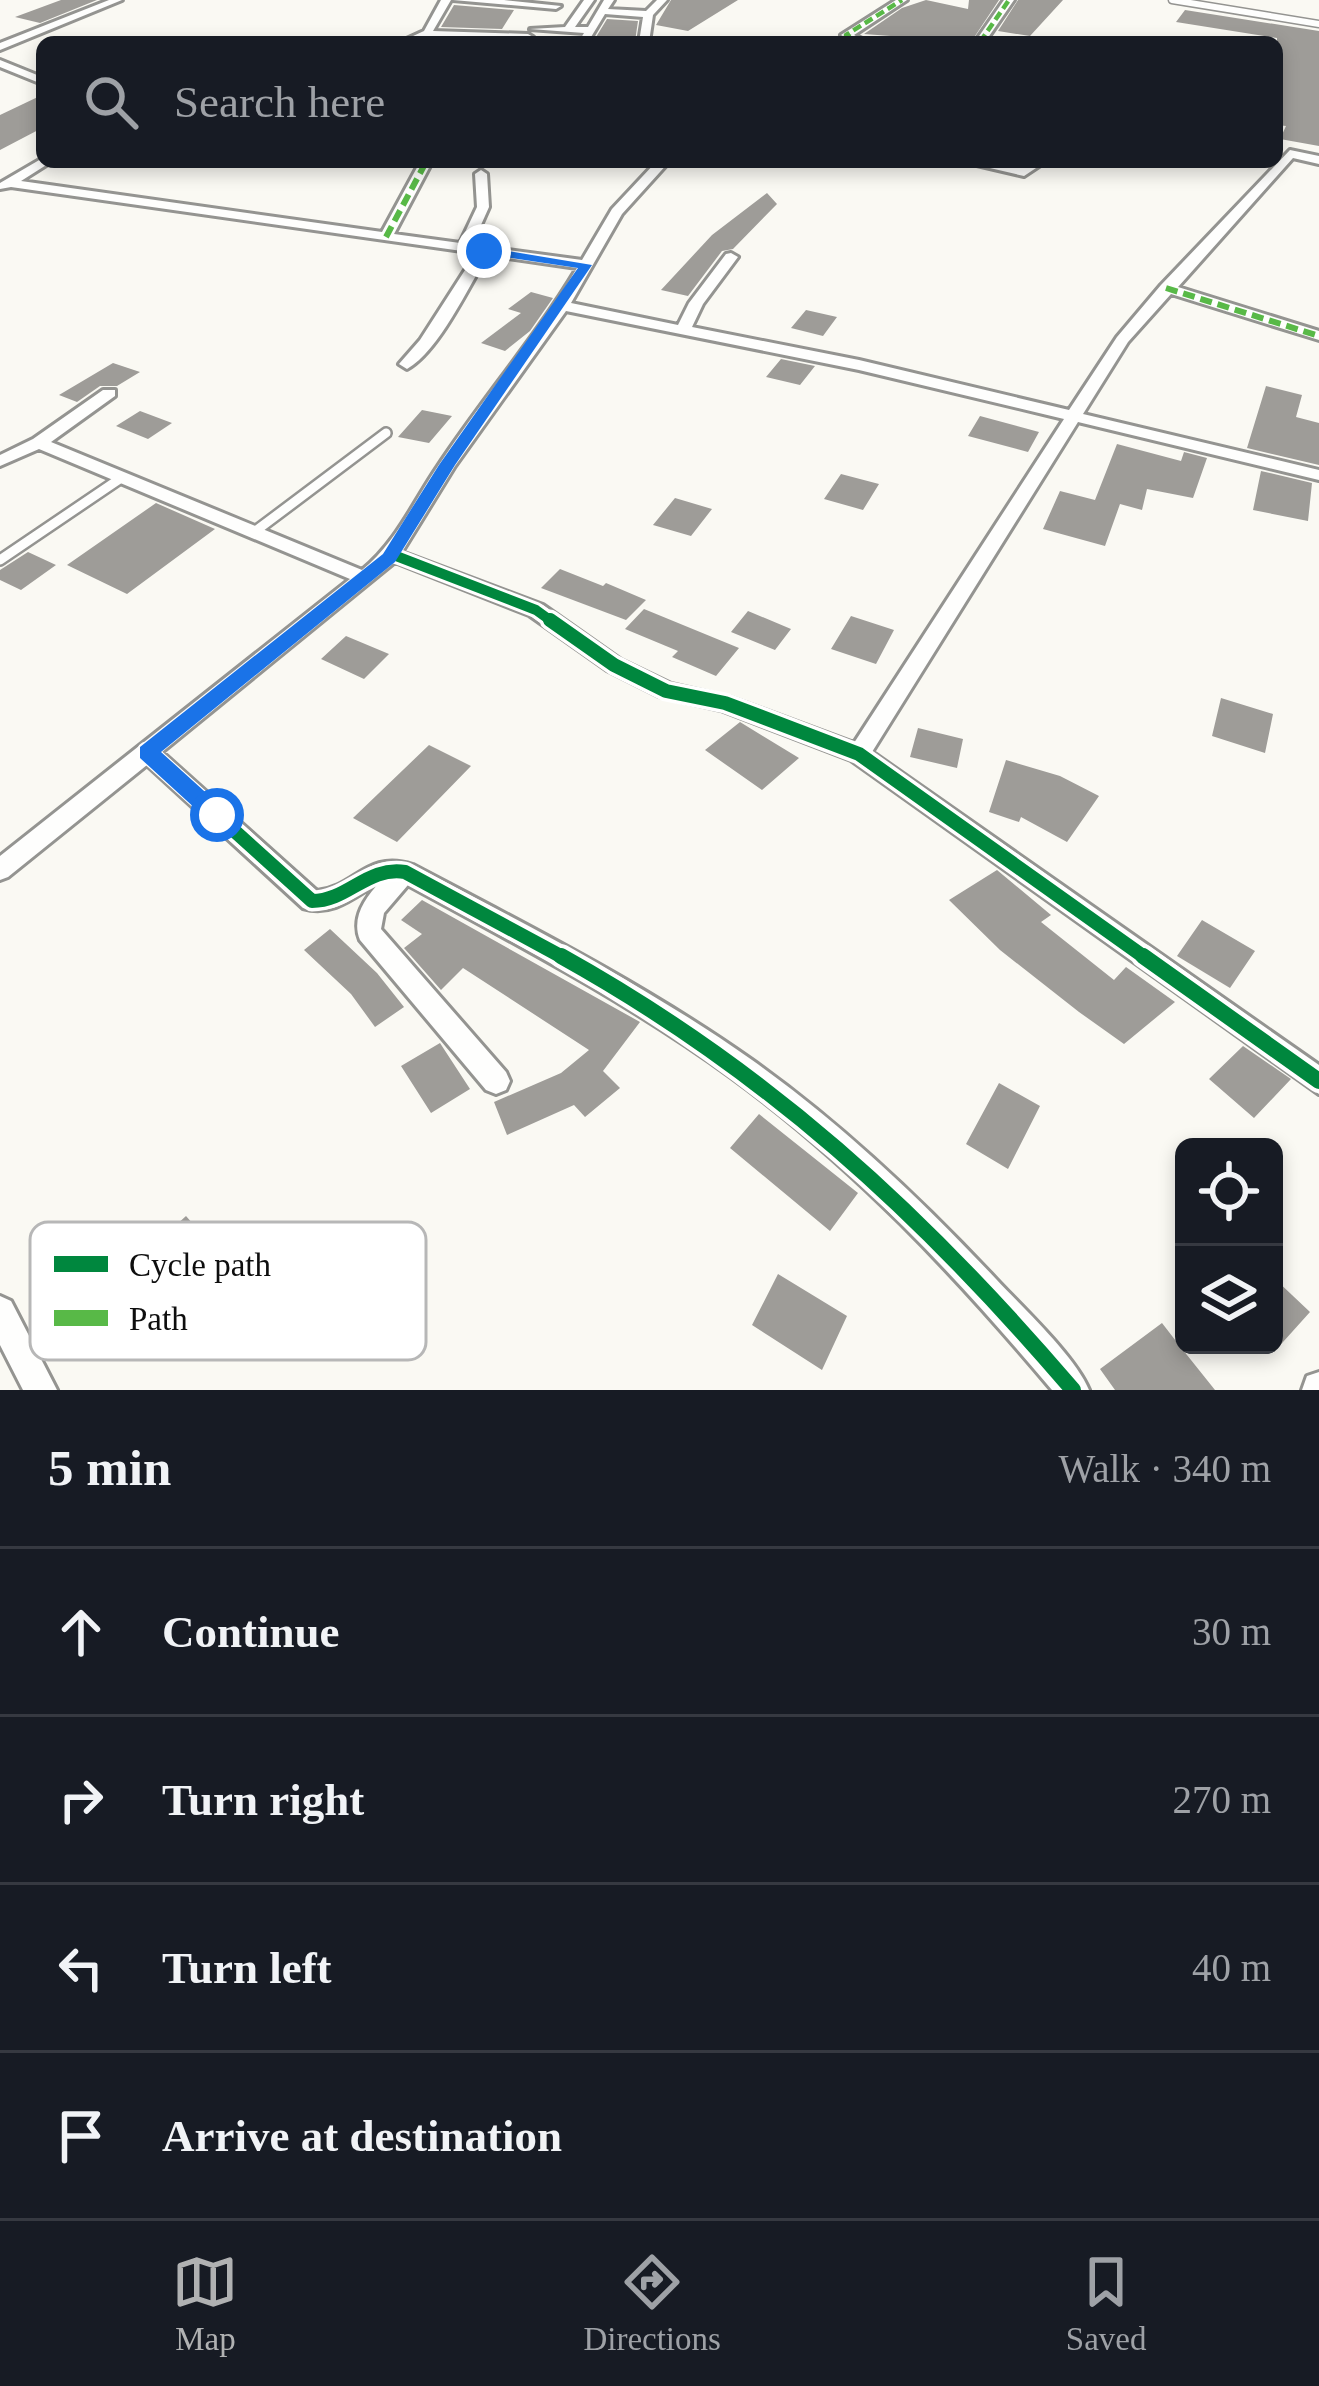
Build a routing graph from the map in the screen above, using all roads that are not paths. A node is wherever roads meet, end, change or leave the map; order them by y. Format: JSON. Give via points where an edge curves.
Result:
{"nodes":[{"id":1,"x":117,"y":0,"type":"edge"},
{"id":2,"x":446,"y":0,"type":"edge"},
{"id":3,"x":458,"y":0,"type":"edge"},
{"id":4,"x":589,"y":0,"type":"edge"},
{"id":5,"x":609,"y":0,"type":"edge"},
{"id":6,"x":662,"y":0,"type":"edge"},
{"id":7,"x":902,"y":0,"type":"edge"},
{"id":8,"x":1009,"y":0,"type":"edge"},
{"id":9,"x":1172,"y":0,"type":"edge"},
{"id":10,"x":558,"y":3,"type":"edge"},
{"id":11,"x":601,"y":11,"type":"junction"},
{"id":12,"x":649,"y":14,"type":"junction"},
{"id":13,"x":1319,"y":24,"type":"edge"},
{"id":14,"x":568,"y":30,"type":"junction"},
{"id":15,"x":427,"y":34,"type":"junction"},
{"id":16,"x":410,"y":36,"type":"edge"},
{"id":17,"x":442,"y":36,"type":"edge"},
{"id":18,"x":529,"y":36,"type":"edge"},
{"id":19,"x":586,"y":36,"type":"edge"},
{"id":20,"x":645,"y":36,"type":"edge"},
{"id":21,"x":848,"y":36,"type":"edge"},
{"id":22,"x":984,"y":36,"type":"edge"},
{"id":23,"x":0,"y":47,"type":"edge"},
{"id":24,"x":0,"y":63,"type":"edge"},
{"id":25,"x":36,"y":78,"type":"edge"},
{"id":26,"x":1284,"y":152,"type":"edge"},
{"id":27,"x":1319,"y":160,"type":"edge"},
{"id":28,"x":36,"y":167,"type":"edge"},
{"id":29,"x":423,"y":168,"type":"edge"},
{"id":30,"x":657,"y":168,"type":"edge"},
{"id":31,"x":1270,"y":168,"type":"edge"},
{"id":32,"x":481,"y":175,"type":"dead end"},
{"id":33,"x":4,"y":186,"type":"edge"},
{"id":34,"x":386,"y":237,"type":"junction"},
{"id":35,"x":464,"y":248,"type":"junction"},
{"id":36,"x":484,"y":251,"type":"junction"},
{"id":37,"x":731,"y":257,"type":"dead end"},
{"id":38,"x":586,"y":265,"type":"junction"},
{"id":39,"x":1166,"y":288,"type":"junction"},
{"id":40,"x":562,"y":305,"type":"junction"},
{"id":41,"x":683,"y":328,"type":"junction"},
{"id":42,"x":1319,"y":336,"type":"edge"},
{"id":43,"x":407,"y":364,"type":"dead end"},
{"id":44,"x":109,"y":393,"type":"dead end"},
{"id":45,"x":1075,"y":416,"type":"junction"},
{"id":46,"x":386,"y":433,"type":"dead end"},
{"id":47,"x":39,"y":443,"type":"junction"},
{"id":48,"x":0,"y":461,"type":"edge"},
{"id":49,"x":1319,"y":475,"type":"edge"},
{"id":50,"x":122,"y":478,"type":"junction"},
{"id":51,"x":254,"y":533,"type":"junction"},
{"id":52,"x":391,"y":554,"type":"junction"},
{"id":53,"x":0,"y":560,"type":"edge"},
{"id":54,"x":365,"y":578,"type":"junction"},
{"id":55,"x":147,"y":752,"type":"junction"},
{"id":56,"x":859,"y":754,"type":"junction"},
{"id":57,"x":0,"y":870,"type":"edge"},
{"id":58,"x":405,"y":872,"type":"junction"},
{"id":59,"x":496,"y":1081,"type":"dead end"},
{"id":60,"x":1319,"y":1081,"type":"edge"},
{"id":61,"x":0,"y":1312,"type":"edge"},
{"id":62,"x":41,"y":1390,"type":"edge"},
{"id":63,"x":1073,"y":1390,"type":"edge"}],
"edges":[{"from":1,"to":23,"type":"street"},
{"from":2,"to":15,"type":"street"},
{"from":3,"to":10,"type":"street"},
{"from":4,"to":14,"type":"street"},
{"from":5,"to":11,"type":"street"},
{"from":6,"to":12,"type":"street"},
{"from":7,"to":21,"type":"street"},
{"from":8,"to":22,"type":"street"},
{"from":9,"to":13,"type":"lane"},
{"from":10,"to":18,"type":"street"},
{"from":11,"to":12,"type":"street"},
{"from":11,"to":19,"type":"street"},
{"from":12,"to":20,"type":"street"},
{"from":14,"to":18,"type":"street"},
{"from":14,"to":19,"type":"street"},
{"from":15,"to":16,"type":"street"},
{"from":15,"to":17,"type":"street"},
{"from":24,"to":25,"type":"street"},
{"from":26,"to":27,"type":"street"},
{"from":28,"to":33,"type":"street"},
{"from":29,"to":34,"type":"street"},
{"from":30,"to":38,"type":"street","via":[[617,212]]},
{"from":31,"to":39,"type":"street"},
{"from":32,"to":35,"type":"street","via":[[483,207]]},
{"from":33,"to":34,"type":"street"},
{"from":34,"to":35,"type":"street"},
{"from":35,"to":36,"type":"street"},
{"from":36,"to":38,"type":"street"},
{"from":36,"to":43,"type":"street"},
{"from":37,"to":41,"type":"street"},
{"from":38,"to":40,"type":"street"},
{"from":39,"to":42,"type":"street"},
{"from":39,"to":45,"type":"street"},
{"from":40,"to":41,"type":"street"},
{"from":40,"to":52,"type":"street"},
{"from":41,"to":45,"type":"street"},
{"from":44,"to":47,"type":"street"},
{"from":45,"to":49,"type":"street"},
{"from":45,"to":56,"type":"street"},
{"from":46,"to":51,"type":"lane"},
{"from":47,"to":48,"type":"street"},
{"from":47,"to":50,"type":"street"},
{"from":50,"to":51,"type":"street"},
{"from":50,"to":53,"type":"lane"},
{"from":51,"to":54,"type":"street"},
{"from":52,"to":54,"type":"street"},
{"from":52,"to":56,"type":"street","via":[[536,610],[666,691],[725,703]]},
{"from":54,"to":55,"type":"street"},
{"from":55,"to":57,"type":"street"},
{"from":55,"to":58,"type":"street","via":[[312,901],[331,899],[376,870]]},
{"from":56,"to":60,"type":"street"},
{"from":58,"to":59,"type":"street","via":[[372,909],[369,932]]},
{"from":58,"to":63,"type":"street","via":[[745,1071],[985,1284]]},
{"from":61,"to":62,"type":"street"}]}
